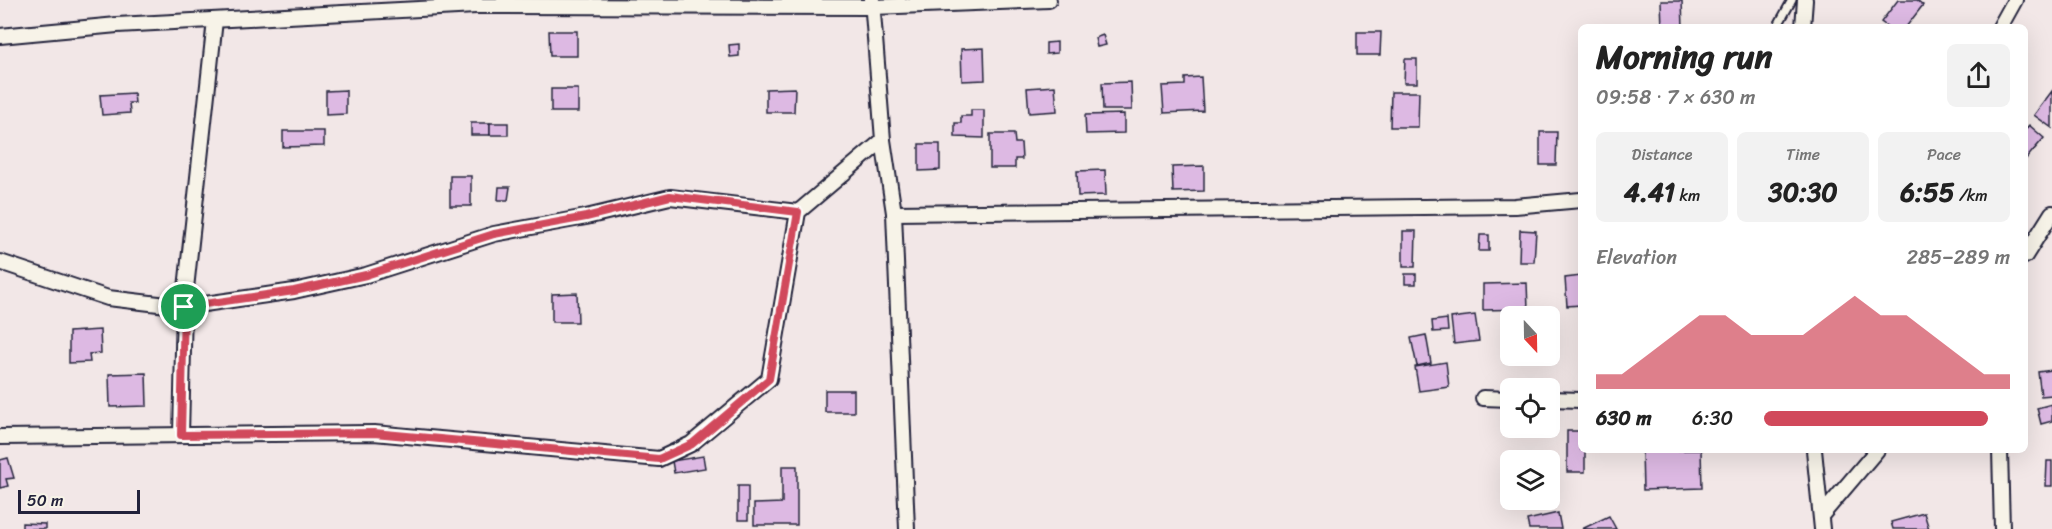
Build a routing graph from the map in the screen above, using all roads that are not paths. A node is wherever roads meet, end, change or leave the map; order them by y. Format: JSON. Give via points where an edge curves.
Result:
{"nodes":[{"id":1,"x":1048,"y":0,"type":"edge"},
{"id":2,"x":1792,"y":0,"type":"edge"},
{"id":3,"x":1805,"y":0,"type":"edge"},
{"id":4,"x":2015,"y":0,"type":"edge"},
{"id":5,"x":872,"y":3,"type":"edge"},
{"id":6,"x":215,"y":20,"type":"junction"},
{"id":7,"x":1780,"y":24,"type":"edge"},
{"id":8,"x":1803,"y":24,"type":"edge"},
{"id":9,"x":2002,"y":24,"type":"edge"},
{"id":10,"x":0,"y":36,"type":"edge"},
{"id":11,"x":883,"y":140,"type":"junction"},
{"id":12,"x":1578,"y":200,"type":"edge"},
{"id":13,"x":798,"y":212,"type":"junction"},
{"id":14,"x":894,"y":213,"type":"junction"},
{"id":15,"x":2052,"y":213,"type":"edge"},
{"id":16,"x":2028,"y":251,"type":"edge"},
{"id":17,"x":0,"y":262,"type":"edge"},
{"id":18,"x":184,"y":307,"type":"junction"},
{"id":19,"x":1484,"y":398,"type":"dead end"},
{"id":20,"x":1500,"y":399,"type":"edge"},
{"id":21,"x":1560,"y":399,"type":"edge"},
{"id":22,"x":1578,"y":400,"type":"edge"},
{"id":23,"x":181,"y":435,"type":"junction"},
{"id":24,"x":0,"y":437,"type":"edge"},
{"id":25,"x":1814,"y":453,"type":"edge"},
{"id":26,"x":1875,"y":453,"type":"edge"},
{"id":27,"x":2000,"y":453,"type":"edge"},
{"id":28,"x":1821,"y":523,"type":"edge"},
{"id":29,"x":907,"y":529,"type":"edge"},
{"id":30,"x":2002,"y":529,"type":"edge"}],
"edges":[{"from":1,"to":5,"type":"street"},
{"from":2,"to":7,"type":"lane"},
{"from":3,"to":8,"type":"street"},
{"from":4,"to":9,"type":"street"},
{"from":5,"to":6,"type":"street","via":[[476,6]]},
{"from":5,"to":11,"type":"street"},
{"from":6,"to":10,"type":"street"},
{"from":6,"to":18,"type":"street"},
{"from":11,"to":13,"type":"street"},
{"from":11,"to":14,"type":"street"},
{"from":12,"to":14,"type":"street","via":[[1515,206]]},
{"from":13,"to":18,"type":"street","via":[[670,196],[494,234],[366,275],[294,291]]},
{"from":13,"to":23,"type":"street","via":[[769,379],[692,444],[659,459],[374,433]]},
{"from":14,"to":29,"type":"street"},
{"from":15,"to":16,"type":"street"},
{"from":17,"to":18,"type":"street","via":[[108,298]]},
{"from":18,"to":23,"type":"street"},
{"from":19,"to":20,"type":"street"},
{"from":21,"to":22,"type":"street"},
{"from":23,"to":24,"type":"street"},
{"from":25,"to":28,"type":"street"},
{"from":26,"to":28,"type":"street"},
{"from":27,"to":30,"type":"street"}]}
